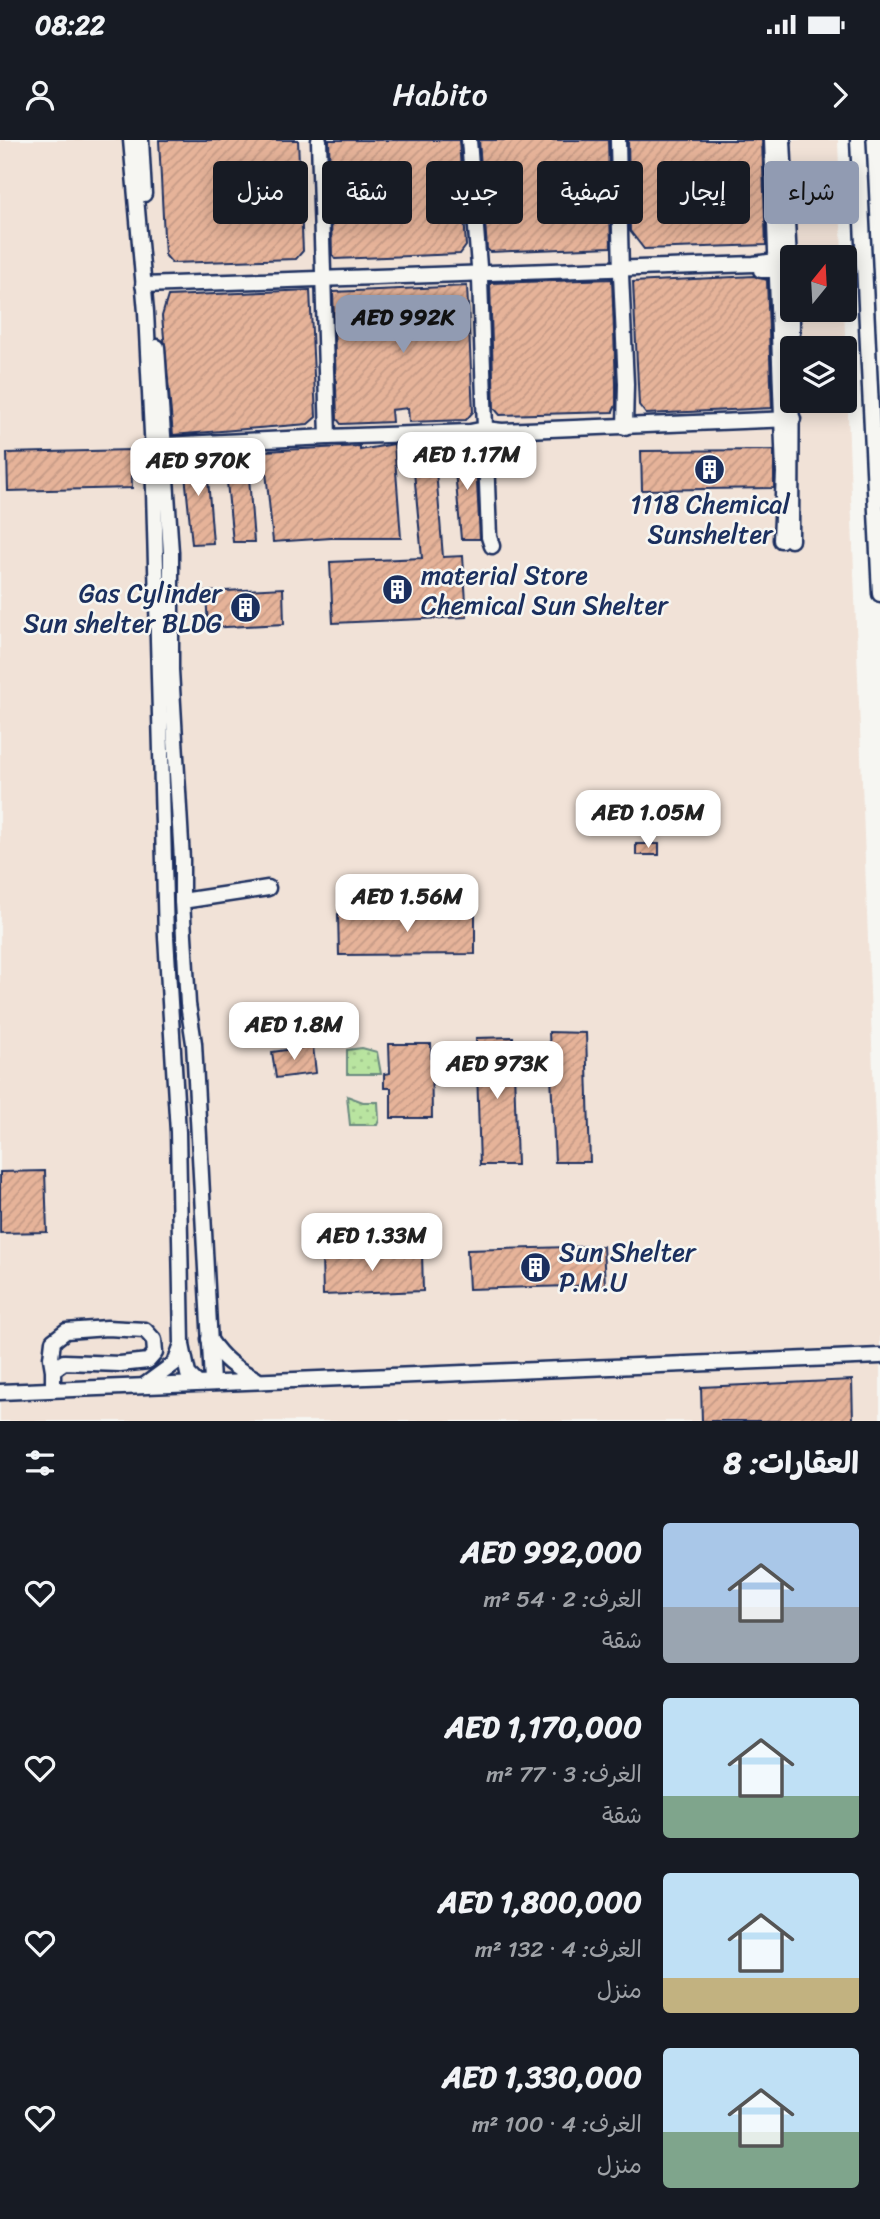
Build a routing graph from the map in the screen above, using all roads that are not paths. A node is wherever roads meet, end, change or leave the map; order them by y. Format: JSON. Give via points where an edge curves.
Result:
{"nodes":[{"id":1,"x":131,"y":140,"type":"edge"},
{"id":2,"x":141,"y":140,"type":"edge"},
{"id":3,"x":311,"y":140,"type":"edge"},
{"id":4,"x":319,"y":140,"type":"edge"},
{"id":5,"x":463,"y":140,"type":"edge"},
{"id":6,"x":469,"y":140,"type":"edge"},
{"id":7,"x":618,"y":140,"type":"edge"},
{"id":8,"x":626,"y":140,"type":"edge"},
{"id":9,"x":772,"y":140,"type":"edge"},
{"id":10,"x":783,"y":140,"type":"edge"},
{"id":11,"x":858,"y":140,"type":"edge"},
{"id":12,"x":781,"y":245,"type":"edge"},
{"id":13,"x":783,"y":245,"type":"edge"},
{"id":14,"x":780,"y":265,"type":"edge"},
{"id":15,"x":624,"y":271,"type":"junction"},
{"id":16,"x":475,"y":276,"type":"junction"},
{"id":17,"x":320,"y":281,"type":"junction"},
{"id":18,"x":150,"y":290,"type":"junction"},
{"id":19,"x":785,"y":322,"type":"edge"},
{"id":20,"x":787,"y":416,"type":"junction"},
{"id":21,"x":629,"y":424,"type":"junction"},
{"id":22,"x":479,"y":428,"type":"junction"},
{"id":23,"x":324,"y":433,"type":"junction"},
{"id":24,"x":164,"y":442,"type":"junction"},
{"id":25,"x":786,"y":540,"type":"dead end"},
{"id":26,"x":487,"y":546,"type":"dead end"},
{"id":27,"x":880,"y":594,"type":"edge"},
{"id":28,"x":268,"y":888,"type":"dead end"},
{"id":29,"x":182,"y":901,"type":"junction"},
{"id":30,"x":209,"y":1339,"type":"junction"},
{"id":31,"x":182,"y":1344,"type":"junction"},
{"id":32,"x":880,"y":1356,"type":"edge"},
{"id":33,"x":53,"y":1370,"type":"junction"},
{"id":34,"x":261,"y":1381,"type":"junction"},
{"id":35,"x":205,"y":1383,"type":"junction"},
{"id":36,"x":145,"y":1385,"type":"junction"},
{"id":37,"x":53,"y":1389,"type":"junction"},
{"id":38,"x":0,"y":1392,"type":"edge"}],
"edges":[{"from":1,"to":18,"type":"street"},
{"from":2,"to":18,"type":"street"},
{"from":3,"to":17,"type":"street"},
{"from":4,"to":17,"type":"street"},
{"from":5,"to":16,"type":"street"},
{"from":6,"to":16,"type":"street"},
{"from":7,"to":15,"type":"street"},
{"from":8,"to":15,"type":"street"},
{"from":9,"to":12,"type":"street"},
{"from":10,"to":13,"type":"street"},
{"from":11,"to":27,"type":"street"},
{"from":14,"to":15,"type":"street"},
{"from":15,"to":16,"type":"street"},
{"from":15,"to":21,"type":"street"},
{"from":16,"to":17,"type":"street"},
{"from":16,"to":22,"type":"street"},
{"from":17,"to":18,"type":"street"},
{"from":17,"to":23,"type":"street"},
{"from":18,"to":24,"type":"street"},
{"from":18,"to":31,"type":"street","via":[[166,936],[178,1132]]},
{"from":19,"to":20,"type":"street"},
{"from":20,"to":21,"type":"street"},
{"from":20,"to":25,"type":"street"},
{"from":21,"to":22,"type":"street","via":[[502,432]]},
{"from":22,"to":23,"type":"street"},
{"from":22,"to":26,"type":"street"},
{"from":23,"to":24,"type":"street"},
{"from":24,"to":29,"type":"street"},
{"from":28,"to":29,"type":"street"},
{"from":29,"to":30,"type":"street"},
{"from":30,"to":34,"type":"street","via":[[235,1368]]},
{"from":30,"to":35,"type":"street"},
{"from":31,"to":35,"type":"street","via":[[188,1374]]},
{"from":31,"to":36,"type":"street","via":[[175,1363]]},
{"from":32,"to":34,"type":"street"},
{"from":33,"to":33,"type":"street","via":[[64,1362],[149,1361],[155,1353],[154,1340],[145,1330],[66,1331],[53,1341]]},
{"from":33,"to":37,"type":"street"},
{"from":34,"to":35,"type":"street"},
{"from":35,"to":36,"type":"street"},
{"from":36,"to":37,"type":"street"},
{"from":37,"to":38,"type":"street"}]}
